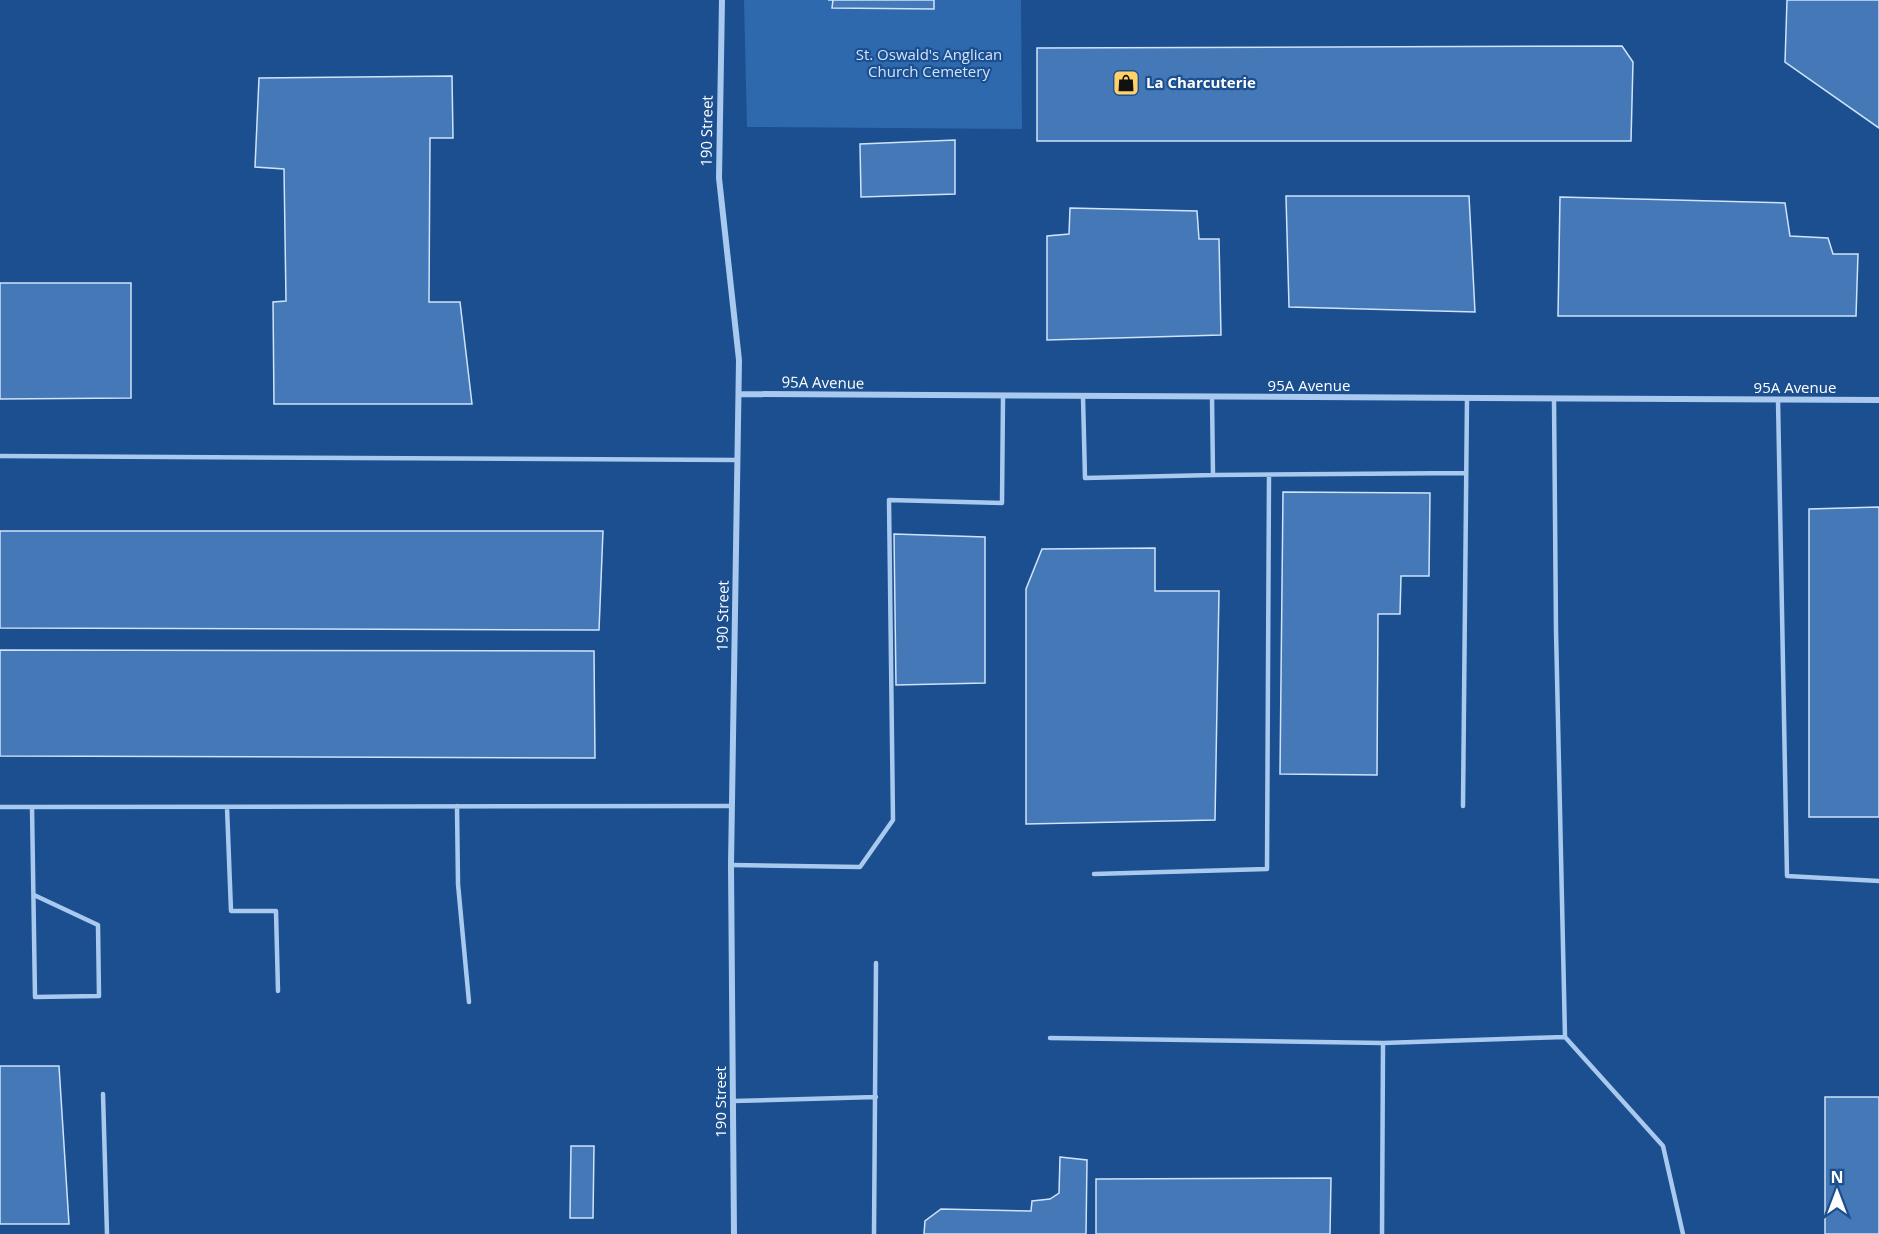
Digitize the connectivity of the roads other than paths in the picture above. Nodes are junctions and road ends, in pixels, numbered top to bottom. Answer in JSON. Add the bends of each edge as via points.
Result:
{"nodes":[{"id":1,"x":722,"y":0,"type":"edge"},
{"id":2,"x":739,"y":394,"type":"junction"},
{"id":3,"x":1003,"y":397,"type":"junction"},
{"id":4,"x":1083,"y":397,"type":"junction"},
{"id":5,"x":1212,"y":397,"type":"junction"},
{"id":6,"x":1467,"y":398,"type":"junction"},
{"id":7,"x":1554,"y":399,"type":"junction"},
{"id":8,"x":1779,"y":400,"type":"junction"},
{"id":9,"x":1879,"y":400,"type":"edge"},
{"id":10,"x":0,"y":456,"type":"edge"},
{"id":11,"x":737,"y":460,"type":"junction"},
{"id":12,"x":1466,"y":473,"type":"junction"},
{"id":13,"x":1213,"y":475,"type":"junction"},
{"id":14,"x":1269,"y":475,"type":"junction"},
{"id":15,"x":457,"y":806,"type":"junction"},
{"id":16,"x":732,"y":806,"type":"junction"},
{"id":17,"x":1463,"y":806,"type":"dead end"},
{"id":18,"x":0,"y":807,"type":"edge"},
{"id":19,"x":32,"y":807,"type":"junction"},
{"id":20,"x":227,"y":807,"type":"junction"},
{"id":21,"x":731,"y":865,"type":"junction"},
{"id":22,"x":1094,"y":874,"type":"dead end"},
{"id":23,"x":1879,"y":880,"type":"edge"},
{"id":24,"x":34,"y":895,"type":"junction"},
{"id":25,"x":876,"y":963,"type":"dead end"},
{"id":26,"x":278,"y":991,"type":"dead end"},
{"id":27,"x":470,"y":1002,"type":"dead end"},
{"id":28,"x":1565,"y":1036,"type":"junction"},
{"id":29,"x":1050,"y":1038,"type":"dead end"},
{"id":30,"x":1383,"y":1043,"type":"junction"},
{"id":31,"x":103,"y":1094,"type":"dead end"},
{"id":32,"x":876,"y":1097,"type":"junction"},
{"id":33,"x":733,"y":1101,"type":"junction"},
{"id":34,"x":107,"y":1234,"type":"edge"},
{"id":35,"x":734,"y":1234,"type":"edge"},
{"id":36,"x":874,"y":1234,"type":"edge"},
{"id":37,"x":1382,"y":1234,"type":"edge"},
{"id":38,"x":1683,"y":1234,"type":"edge"}],
"edges":[{"from":1,"to":2,"type":"street","name":"190 Street","via":[[719,178],[736,325]]},
{"from":2,"to":3,"type":"street","name":"95A Avenue"},
{"from":2,"to":11,"type":"street","name":"190 Street"},
{"from":3,"to":4,"type":"street","name":"95A Avenue"},
{"from":3,"to":21,"type":"lane","via":[[1002,503],[889,500],[893,820],[860,867]]},
{"from":4,"to":5,"type":"street","name":"95A Avenue"},
{"from":4,"to":13,"type":"lane","via":[[1085,478]]},
{"from":5,"to":6,"type":"street","name":"95A Avenue"},
{"from":5,"to":13,"type":"lane"},
{"from":6,"to":7,"type":"street","name":"95A Avenue"},
{"from":6,"to":12,"type":"lane"},
{"from":7,"to":8,"type":"street","name":"95A Avenue"},
{"from":7,"to":28,"type":"lane"},
{"from":8,"to":9,"type":"street","name":"95A Avenue"},
{"from":8,"to":23,"type":"lane","via":[[1787,876]]},
{"from":10,"to":11,"type":"lane"},
{"from":11,"to":16,"type":"street","name":"190 Street"},
{"from":12,"to":14,"type":"lane"},
{"from":12,"to":17,"type":"lane"},
{"from":13,"to":14,"type":"lane"},
{"from":14,"to":22,"type":"lane","via":[[1267,869]]},
{"from":15,"to":16,"type":"lane"},
{"from":15,"to":20,"type":"lane"},
{"from":15,"to":27,"type":"lane","via":[[458,884]]},
{"from":16,"to":21,"type":"street","name":"190 Street"},
{"from":18,"to":19,"type":"lane"},
{"from":19,"to":20,"type":"lane"},
{"from":19,"to":24,"type":"lane"},
{"from":20,"to":26,"type":"lane","via":[[231,911],[276,911]]},
{"from":21,"to":33,"type":"street","name":"190 Street"},
{"from":24,"to":24,"type":"lane","via":[[35,997],[99,996],[98,925]]},
{"from":25,"to":32,"type":"lane"},
{"from":28,"to":30,"type":"lane"},
{"from":28,"to":38,"type":"lane","via":[[1663,1146]]},
{"from":29,"to":30,"type":"lane"},
{"from":30,"to":37,"type":"lane"},
{"from":31,"to":34,"type":"lane"},
{"from":32,"to":33,"type":"lane"},
{"from":32,"to":36,"type":"lane"},
{"from":33,"to":35,"type":"street","name":"190 Street"}]}
